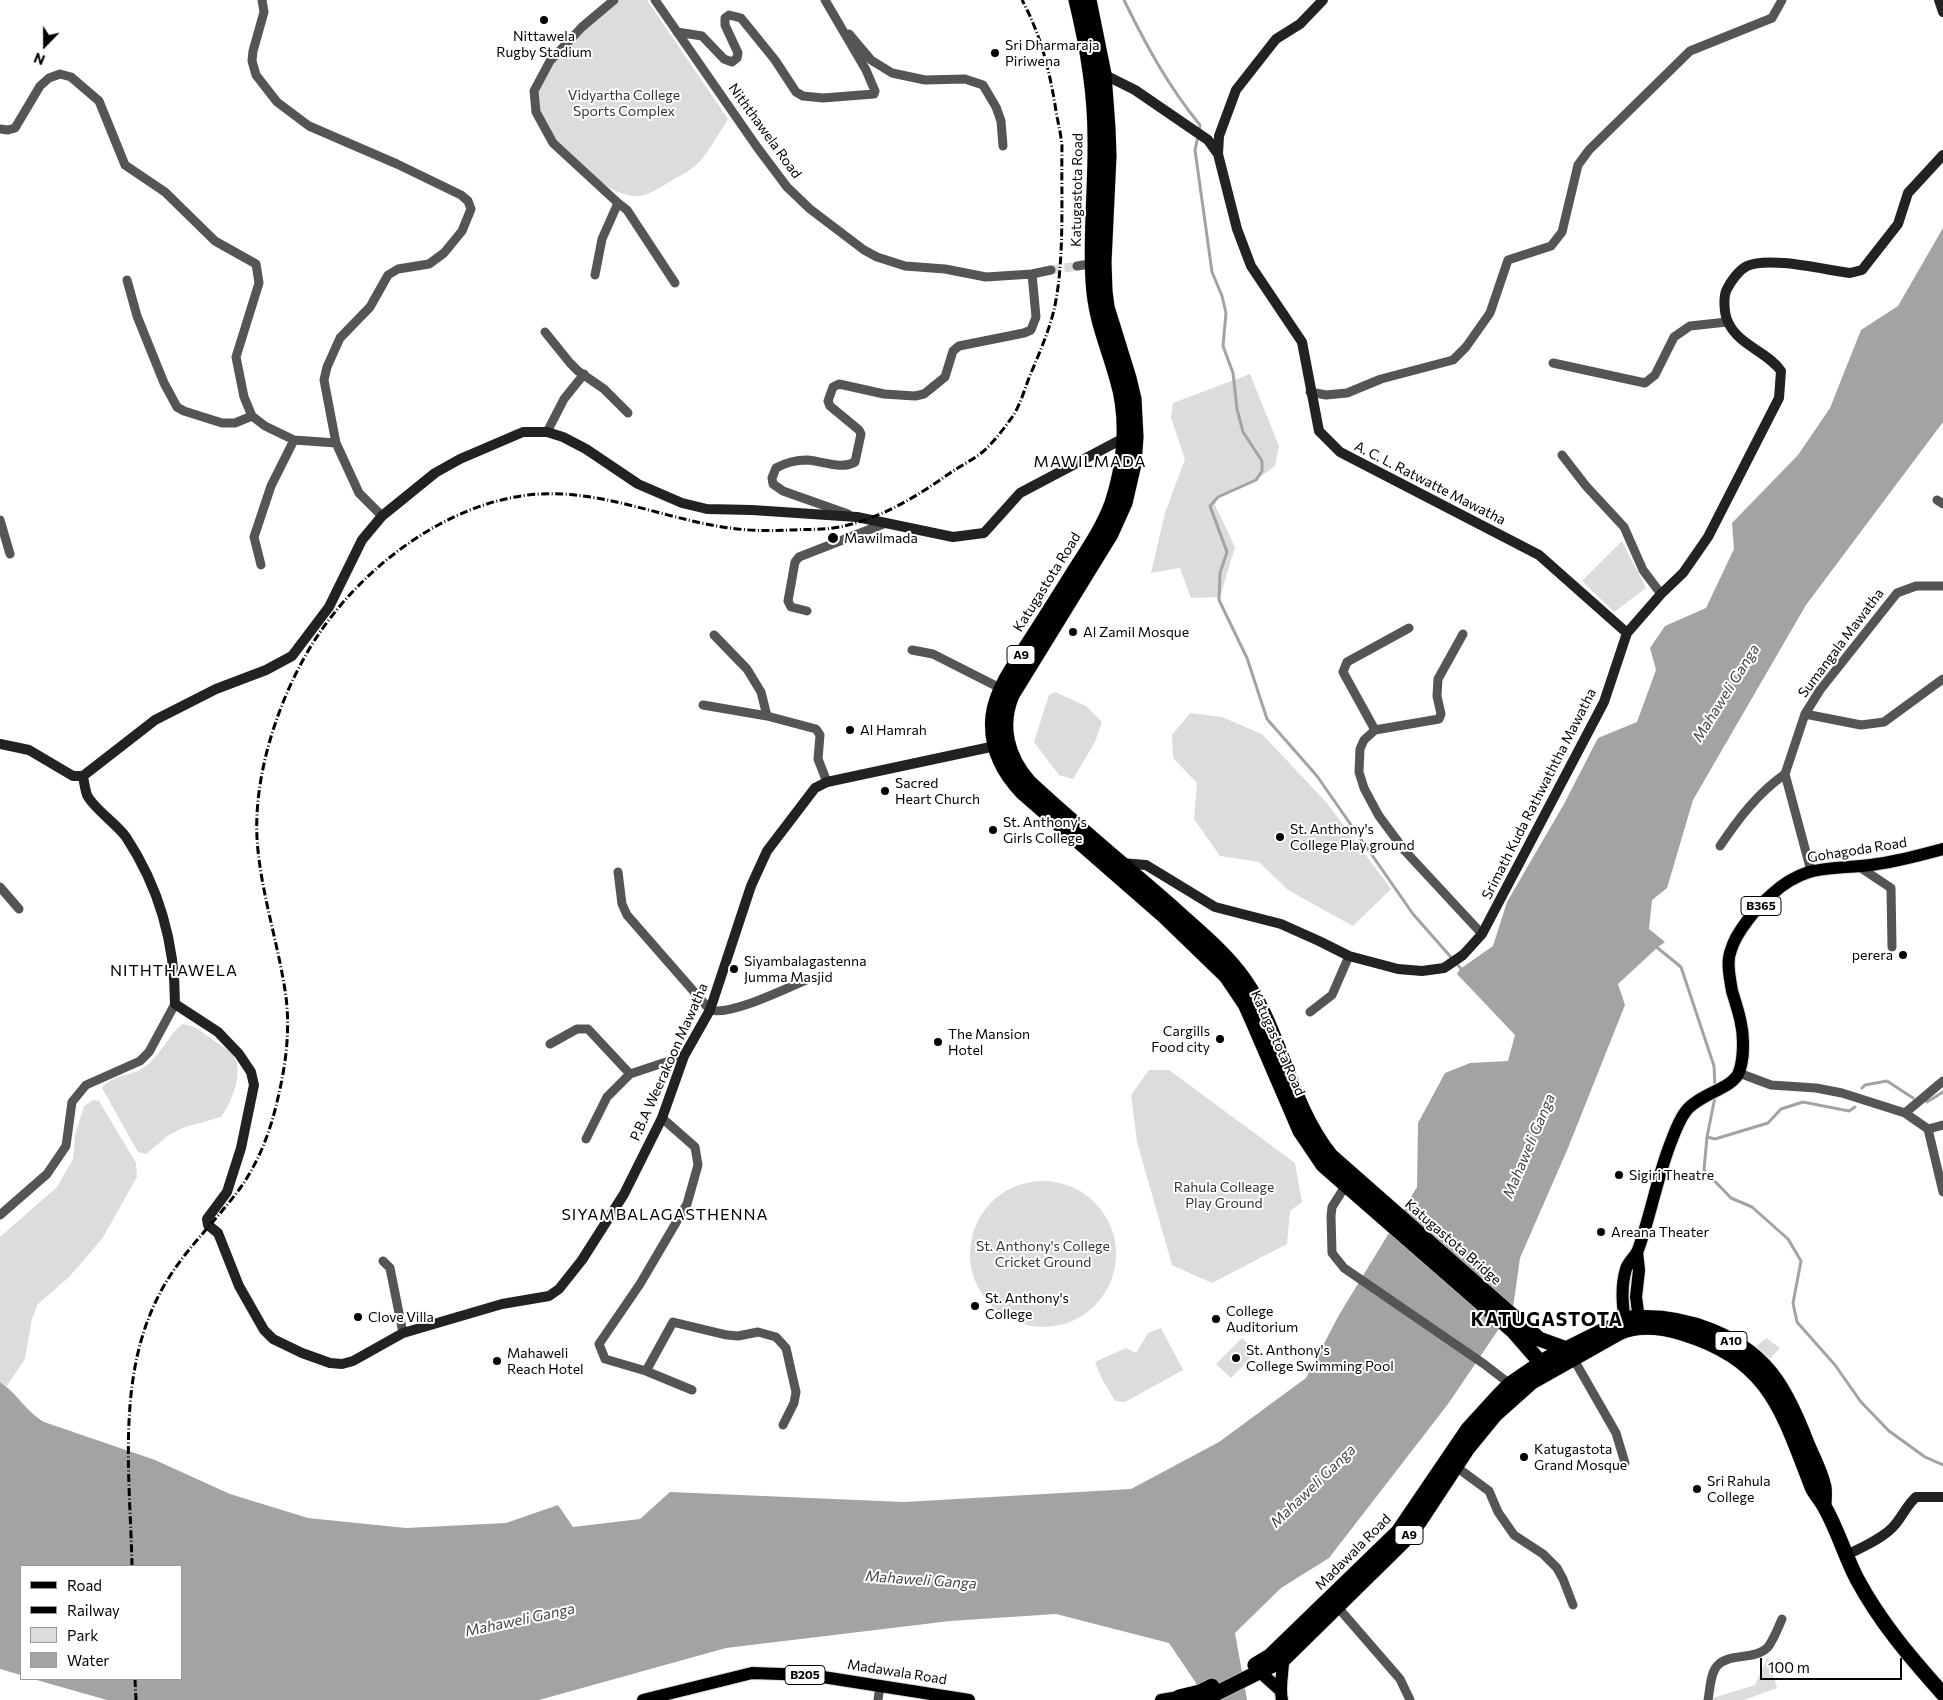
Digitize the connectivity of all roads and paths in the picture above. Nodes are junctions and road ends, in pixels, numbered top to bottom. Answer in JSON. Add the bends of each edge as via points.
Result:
{"nodes":[{"id":1,"x":262,"y":0,"type":"edge"},
{"id":2,"x":614,"y":0,"type":"edge"},
{"id":3,"x":655,"y":0,"type":"edge"},
{"id":4,"x":825,"y":0,"type":"edge"},
{"id":5,"x":1076,"y":0,"type":"edge"},
{"id":6,"x":1089,"y":0,"type":"edge"},
{"id":7,"x":1323,"y":0,"type":"edge"},
{"id":8,"x":1782,"y":0,"type":"edge"},
{"id":9,"x":1939,"y":0,"type":"edge"},
{"id":10,"x":1943,"y":12,"type":"edge"},
{"id":11,"x":837,"y":21,"type":"junction"},
{"id":12,"x":677,"y":32,"type":"junction"},
{"id":13,"x":1097,"y":72,"type":"junction"},
{"id":14,"x":0,"y":129,"type":"edge"},
{"id":15,"x":1003,"y":146,"type":"dead end"},
{"id":16,"x":1218,"y":154,"type":"junction"},
{"id":17,"x":1943,"y":155,"type":"edge"},
{"id":18,"x":618,"y":202,"type":"junction"},
{"id":19,"x":1098,"y":263,"type":"junction"},
{"id":20,"x":1076,"y":266,"type":"tunnel mouth"},
{"id":21,"x":1051,"y":270,"type":"tunnel mouth"},
{"id":22,"x":1032,"y":274,"type":"junction"},
{"id":23,"x":595,"y":275,"type":"dead end"},
{"id":24,"x":127,"y":280,"type":"dead end"},
{"id":25,"x":675,"y":282,"type":"dead end"},
{"id":26,"x":1727,"y":322,"type":"junction"},
{"id":27,"x":545,"y":332,"type":"dead end"},
{"id":28,"x":1553,"y":363,"type":"dead end"},
{"id":29,"x":584,"y":374,"type":"junction"},
{"id":30,"x":1310,"y":392,"type":"junction"},
{"id":31,"x":628,"y":412,"type":"dead end"},
{"id":32,"x":252,"y":416,"type":"junction"},
{"id":33,"x":547,"y":432,"type":"junction"},
{"id":34,"x":1130,"y":437,"type":"junction"},
{"id":35,"x":294,"y":440,"type":"junction"},
{"id":36,"x":336,"y":443,"type":"junction"},
{"id":37,"x":1562,"y":455,"type":"dead end"},
{"id":38,"x":382,"y":516,"type":"junction"},
{"id":39,"x":856,"y":517,"type":"junction"},
{"id":40,"x":0,"y":520,"type":"edge"},
{"id":41,"x":886,"y":523,"type":"junction"},
{"id":42,"x":10,"y":554,"type":"dead end"},
{"id":43,"x":261,"y":565,"type":"dead end"},
{"id":44,"x":1943,"y":586,"type":"edge"},
{"id":45,"x":1661,"y":594,"type":"junction"},
{"id":46,"x":807,"y":611,"type":"dead end"},
{"id":47,"x":1409,"y":628,"type":"dead end"},
{"id":48,"x":1627,"y":633,"type":"junction"},
{"id":49,"x":1463,"y":634,"type":"dead end"},
{"id":50,"x":714,"y":635,"type":"dead end"},
{"id":51,"x":912,"y":650,"type":"dead end"},
{"id":52,"x":1943,"y":679,"type":"edge"},
{"id":53,"x":1002,"y":690,"type":"junction"},
{"id":54,"x":703,"y":705,"type":"dead end"},
{"id":55,"x":1805,"y":714,"type":"junction"},
{"id":56,"x":767,"y":716,"type":"junction"},
{"id":57,"x":1375,"y":730,"type":"junction"},
{"id":58,"x":0,"y":744,"type":"edge"},
{"id":59,"x":1002,"y":745,"type":"junction"},
{"id":60,"x":1785,"y":774,"type":"junction"},
{"id":61,"x":83,"y":776,"type":"junction"},
{"id":62,"x":827,"y":782,"type":"junction"},
{"id":63,"x":1720,"y":846,"type":"dead end"},
{"id":64,"x":1943,"y":849,"type":"edge"},
{"id":65,"x":1115,"y":865,"type":"junction"},
{"id":66,"x":1858,"y":866,"type":"junction"},
{"id":67,"x":1811,"y":871,"type":"junction"},
{"id":68,"x":618,"y":872,"type":"dead end"},
{"id":69,"x":0,"y":887,"type":"edge"},
{"id":70,"x":19,"y":909,"type":"dead end"},
{"id":71,"x":1482,"y":934,"type":"junction"},
{"id":72,"x":1892,"y":947,"type":"dead end"},
{"id":73,"x":1349,"y":956,"type":"junction"},
{"id":74,"x":806,"y":980,"type":"dead end"},
{"id":75,"x":175,"y":1004,"type":"junction"},
{"id":76,"x":710,"y":1010,"type":"junction"},
{"id":77,"x":1310,"y":1012,"type":"dead end"},
{"id":78,"x":550,"y":1044,"type":"dead end"},
{"id":79,"x":684,"y":1056,"type":"junction"},
{"id":80,"x":630,"y":1074,"type":"junction"},
{"id":81,"x":1739,"y":1074,"type":"junction"},
{"id":82,"x":1943,"y":1081,"type":"edge"},
{"id":83,"x":1905,"y":1113,"type":"junction"},
{"id":84,"x":662,"y":1118,"type":"junction"},
{"id":85,"x":1943,"y":1125,"type":"edge"},
{"id":86,"x":1928,"y":1129,"type":"junction"},
{"id":87,"x":586,"y":1139,"type":"dead end"},
{"id":88,"x":1346,"y":1185,"type":"junction"},
{"id":89,"x":1361,"y":1191,"type":"junction"},
{"id":90,"x":1943,"y":1192,"type":"edge"},
{"id":91,"x":0,"y":1215,"type":"edge"},
{"id":92,"x":384,"y":1260,"type":"dead end"},
{"id":93,"x":1633,"y":1323,"type":"junction"},
{"id":94,"x":403,"y":1333,"type":"junction"},
{"id":95,"x":1533,"y":1343,"type":"junction"},
{"id":96,"x":1570,"y":1353,"type":"junction"},
{"id":97,"x":1548,"y":1365,"type":"junction"},
{"id":98,"x":646,"y":1371,"type":"junction"},
{"id":99,"x":1510,"y":1384,"type":"junction"},
{"id":100,"x":692,"y":1390,"type":"dead end"},
{"id":101,"x":784,"y":1425,"type":"dead end"},
{"id":102,"x":1625,"y":1463,"type":"dead end"},
{"id":103,"x":1455,"y":1466,"type":"junction"},
{"id":104,"x":1943,"y":1497,"type":"edge"},
{"id":105,"x":1845,"y":1556,"type":"junction"},
{"id":106,"x":1334,"y":1603,"type":"junction"},
{"id":107,"x":1573,"y":1605,"type":"dead end"},
{"id":108,"x":1782,"y":1619,"type":"dead end"},
{"id":109,"x":1277,"y":1658,"type":"junction"},
{"id":110,"x":1249,"y":1673,"type":"junction"},
{"id":111,"x":880,"y":1686,"type":"junction"},
{"id":112,"x":1943,"y":1694,"type":"edge"},
{"id":113,"x":1281,"y":1695,"type":"edge"},
{"id":114,"x":1170,"y":1699,"type":"edge"},
{"id":115,"x":643,"y":1700,"type":"edge"},
{"id":116,"x":878,"y":1700,"type":"edge"},
{"id":117,"x":969,"y":1700,"type":"edge"},
{"id":118,"x":1203,"y":1700,"type":"edge"},
{"id":119,"x":1410,"y":1700,"type":"edge"},
{"id":120,"x":1708,"y":1700,"type":"edge"}],
"edges":[{"from":1,"to":36,"type":"street","via":[[264,12],[252,61],[256,75],[276,102],[310,126],[460,195],[468,201],[471,209],[462,231],[444,253],[429,264],[398,269],[388,275],[370,307],[340,338],[324,380]]},
{"from":2,"to":18,"type":"street","via":[[582,27],[550,61],[534,91],[536,112],[553,143]]},
{"from":3,"to":12,"type":"street","name":"Niththawela Road"},
{"from":4,"to":11,"type":"street"},
{"from":5,"to":13,"type":"highway","name":"Katugastota Road","number":"A9"},
{"from":6,"to":13,"type":"highway","name":"Katugastota Road","number":"A9"},
{"from":7,"to":16,"type":"street","via":[[1300,24],[1276,39],[1236,90],[1219,136]]},
{"from":8,"to":30,"type":"street","via":[[1772,18],[1690,51],[1589,150],[1578,165],[1562,232],[1551,246],[1508,260],[1490,313],[1453,360],[1381,379],[1348,392],[1326,395]]},
{"from":9,"to":10,"type":"street"},
{"from":11,"to":12,"type":"street","via":[[866,70],[874,94],[822,98],[803,96],[796,92],[776,60],[741,18],[734,15],[729,14],[725,18],[738,53],[732,62],[724,59],[702,36]]},
{"from":11,"to":15,"type":"street","via":[[871,60],[892,73],[925,80],[965,79],[983,85],[1001,121]]},
{"from":12,"to":22,"type":"street","name":"Niththawela Road","via":[[756,147],[787,186],[810,209],[864,250],[905,266],[986,276]]},
{"from":13,"to":16,"type":"street","name":"A. C. L. Ratwatte Mawatha","via":[[1135,90],[1208,140]]},
{"from":13,"to":19,"type":"highway","name":"Katugastota Road","number":"A9","via":[[1109,156]]},
{"from":14,"to":32,"type":"street","via":[[15,128],[40,86],[50,78],[60,74],[71,77],[99,102],[125,165],[166,192],[215,241],[256,264],[259,283],[236,357],[244,397]]},
{"from":16,"to":30,"type":"street","name":"A. C. L. Ratwatte Mawatha","via":[[1237,229],[1251,266],[1302,342]]},
{"from":17,"to":26,"type":"street","via":[[1908,192],[1898,224],[1862,270],[1850,273],[1770,262],[1747,266],[1730,281],[1724,294]]},
{"from":18,"to":23,"type":"street","via":[[602,239]]},
{"from":18,"to":25,"type":"street","via":[[627,210]]},
{"from":19,"to":20,"type":"street"},
{"from":19,"to":34,"type":"highway","name":"Katugastota Road","number":"A9","via":[[1107,307],[1131,385],[1135,412]]},
{"from":21,"to":22,"type":"street","name":"Niththawela Road"},
{"from":22,"to":39,"type":"street","via":[[1036,317],[1031,330],[958,346],[953,351],[946,377],[924,394],[884,394],[839,384],[833,388],[828,401],[830,406],[861,434],[855,462],[848,466],[806,460],[783,464],[776,468],[773,484],[783,491]]},
{"from":24,"to":32,"type":"street","via":[[137,316],[177,407],[222,423],[235,423]]},
{"from":26,"to":28,"type":"street","via":[[1690,326],[1674,337],[1655,375],[1645,383]]},
{"from":26,"to":45,"type":"street","name":"Srimath Kuda Rathwaththa Mawatha","via":[[1743,342],[1774,361],[1781,371],[1779,398],[1708,537],[1683,573]]},
{"from":27,"to":29,"type":"street","via":[[570,363]]},
{"from":29,"to":31,"type":"street"},
{"from":29,"to":33,"type":"street","via":[[564,399]]},
{"from":30,"to":48,"type":"street","name":"A. C. L. Ratwatte Mawatha","via":[[1319,431],[1340,452],[1540,555]]},
{"from":32,"to":35,"type":"street"},
{"from":33,"to":38,"type":"street","via":[[524,432],[460,459],[435,473]]},
{"from":33,"to":39,"type":"street","via":[[586,449],[638,484],[682,503],[707,509]]},
{"from":34,"to":41,"type":"street","via":[[1020,493],[984,534],[953,537]]},
{"from":34,"to":53,"type":"highway","name":"Katugastota Road","number":"A9","via":[[1106,516]]},
{"from":34,"to":59,"type":"highway","name":"Katugastota Road","number":"A9","via":[[1132,476],[1125,503],[1101,552],[1014,690],[1007,707]]},
{"from":35,"to":36,"type":"street"},
{"from":35,"to":43,"type":"street","via":[[272,486],[254,536]]},
{"from":36,"to":38,"type":"street","via":[[358,493]]},
{"from":37,"to":45,"type":"street","via":[[1624,527],[1643,570]]},
{"from":38,"to":61,"type":"street","via":[[362,540],[329,607],[292,656],[155,720]]},
{"from":39,"to":41,"type":"street"},
{"from":40,"to":42,"type":"street"},
{"from":41,"to":46,"type":"street","via":[[799,557],[795,562],[788,602],[791,607]]},
{"from":44,"to":55,"type":"street","name":"Sumangala Mawatha","via":[[1916,586],[1896,593]]},
{"from":45,"to":48,"type":"street","name":"Srimath Kuda Rathwaththa Mawatha"},
{"from":47,"to":57,"type":"street","via":[[1347,662],[1342,672]]},
{"from":48,"to":71,"type":"street","name":"Srimath Kuda Rathwaththa Mawatha","via":[[1604,702]]},
{"from":49,"to":57,"type":"street","via":[[1438,679],[1439,718]]},
{"from":50,"to":56,"type":"street","via":[[747,669],[761,692]]},
{"from":51,"to":53,"type":"street","via":[[933,654]]},
{"from":52,"to":55,"type":"street","via":[[1884,722],[1861,725]]},
{"from":53,"to":59,"type":"highway","name":"Katugastota Road","number":"A9","via":[[993,716]]},
{"from":54,"to":56,"type":"street"},
{"from":55,"to":60,"type":"street","name":"Sumangala Mawatha"},
{"from":56,"to":62,"type":"street","via":[[816,729],[820,735],[818,759]]},
{"from":57,"to":71,"type":"street","via":[[1360,748],[1359,772],[1364,788],[1405,852]]},
{"from":58,"to":61,"type":"street","via":[[29,750],[73,776]]},
{"from":59,"to":62,"type":"street","name":"P.B.A Weerakoon Mawatha"},
{"from":59,"to":65,"type":"highway","name":"Katugastota Road","number":"A9","via":[[1029,782]]},
{"from":60,"to":63,"type":"street","via":[[1769,785],[1739,817]]},
{"from":60,"to":67,"type":"street"},
{"from":61,"to":75,"type":"street","via":[[88,796],[125,836],[153,886],[172,956]]},
{"from":62,"to":76,"type":"street","name":"P.B.A Weerakoon Mawatha","via":[[815,788],[767,851],[751,886]]},
{"from":64,"to":66,"type":"main road","name":"Gohagoda Road","number":"B365"},
{"from":65,"to":73,"type":"street","via":[[1146,864],[1215,907],[1281,924]]},
{"from":65,"to":88,"type":"highway","name":"Katugastota Road","number":"A9","via":[[1226,976],[1245,1004],[1300,1131],[1323,1165]]},
{"from":65,"to":89,"type":"highway","name":"Katugastota Road","number":"A9","via":[[1224,954],[1243,978],[1262,1012],[1314,1134]]},
{"from":66,"to":67,"type":"main road","name":"Gohagoda Road","number":"B365"},
{"from":66,"to":72,"type":"street","via":[[1891,888]]},
{"from":67,"to":81,"type":"main road","name":"Gohagoda Road","number":"B365","via":[[1771,895],[1739,934],[1731,950],[1729,970],[1743,1037]]},
{"from":68,"to":76,"type":"street","via":[[622,904],[627,915]]},
{"from":69,"to":70,"type":"street"},
{"from":71,"to":73,"type":"street","name":"Srimath Kuda Rathwaththa Mawatha","via":[[1463,956],[1444,968],[1422,971],[1398,969]]},
{"from":73,"to":77,"type":"street","via":[[1332,994]]},
{"from":74,"to":76,"type":"street","via":[[739,1007],[716,1012]]},
{"from":75,"to":91,"type":"street","via":[[150,1052],[140,1061],[86,1085],[72,1102],[66,1146],[47,1174]]},
{"from":75,"to":94,"type":"street","name":"P.B.A Weerakoon Mawatha","via":[[218,1032],[240,1054],[251,1072],[254,1085],[241,1148],[227,1192],[207,1219],[208,1225],[218,1232],[239,1286],[264,1330],[273,1339],[302,1353],[342,1364]]},
{"from":76,"to":79,"type":"street","name":"P.B.A Weerakoon Mawatha"},
{"from":78,"to":80,"type":"street","via":[[577,1029],[588,1029]]},
{"from":79,"to":80,"type":"street"},
{"from":79,"to":84,"type":"street","name":"P.B.A Weerakoon Mawatha"},
{"from":80,"to":87,"type":"street","via":[[607,1097]]},
{"from":81,"to":83,"type":"street","via":[[1772,1086],[1842,1093]]},
{"from":81,"to":93,"type":"main road","via":[[1687,1109],[1678,1124],[1637,1252],[1626,1267],[1622,1300]]},
{"from":82,"to":83,"type":"street"},
{"from":83,"to":86,"type":"street"},
{"from":84,"to":94,"type":"street","name":"P.B.A Weerakoon Mawatha","via":[[624,1194],[582,1260],[559,1289],[549,1296],[502,1304]]},
{"from":84,"to":98,"type":"street","via":[[694,1147],[698,1164],[694,1180],[687,1204],[600,1344],[605,1359]]},
{"from":85,"to":86,"type":"street"},
{"from":86,"to":90,"type":"street"},
{"from":88,"to":89,"type":"highway","name":"Katugastota Road","number":"A9"},
{"from":88,"to":99,"type":"street","via":[[1332,1207],[1331,1216],[1332,1253],[1344,1268]]},
{"from":89,"to":95,"type":"highway","name":"Katugastota Bridge","number":"A9"},
{"from":92,"to":94,"type":"street","via":[[390,1268]]},
{"from":93,"to":96,"type":"highway"},
{"from":93,"to":105,"type":"highway","number":"A10","via":[[1699,1339],[1733,1356],[1766,1386],[1792,1434],[1813,1490],[1824,1506]]},
{"from":95,"to":96,"type":"highway"},
{"from":95,"to":97,"type":"highway"},
{"from":95,"to":99,"type":"highway"},
{"from":96,"to":97,"type":"highway"},
{"from":96,"to":102,"type":"street","via":[[1616,1433]]},
{"from":97,"to":99,"type":"highway","name":"Madawala Road","number":"A9"},
{"from":97,"to":103,"type":"highway","name":"Madawala Road","number":"A9","via":[[1494,1415]]},
{"from":98,"to":100,"type":"street"},
{"from":98,"to":101,"type":"street","via":[[673,1322],[727,1335],[758,1332],[776,1337],[786,1348],[796,1392]]},
{"from":99,"to":106,"type":"highway","name":"Madawala Road","number":"A9","via":[[1468,1430],[1398,1532]]},
{"from":103,"to":106,"type":"highway","name":"Madawala Road","number":"A9","via":[[1403,1542]]},
{"from":103,"to":107,"type":"street","via":[[1489,1491],[1498,1512],[1514,1535],[1544,1554],[1557,1568]]},
{"from":104,"to":105,"type":"street","via":[[1916,1496],[1890,1530]]},
{"from":105,"to":112,"type":"highway","number":"A10","via":[[1867,1598],[1894,1638]]},
{"from":106,"to":109,"type":"highway","name":"Madawala Road","number":"A9"},
{"from":106,"to":119,"type":"street","via":[[1400,1679]]},
{"from":108,"to":120,"type":"street","via":[[1775,1636],[1761,1652],[1726,1660],[1717,1666]]},
{"from":109,"to":110,"type":"highway","name":"Madawala Road","number":"A9"},
{"from":109,"to":113,"type":"main road","via":[[1283,1678]]},
{"from":110,"to":113,"type":"main road"},
{"from":110,"to":114,"type":"highway","name":"Madawala Road","number":"A9","via":[[1200,1692]]},
{"from":110,"to":118,"type":"highway","name":"Madawala Road","number":"A9"},
{"from":111,"to":115,"type":"main road","name":"Madawala Road","number":"B205","via":[[810,1675],[752,1673]]},
{"from":111,"to":116,"type":"street"},
{"from":111,"to":117,"type":"main road","name":"Madawala Road","number":"B205"}]}
